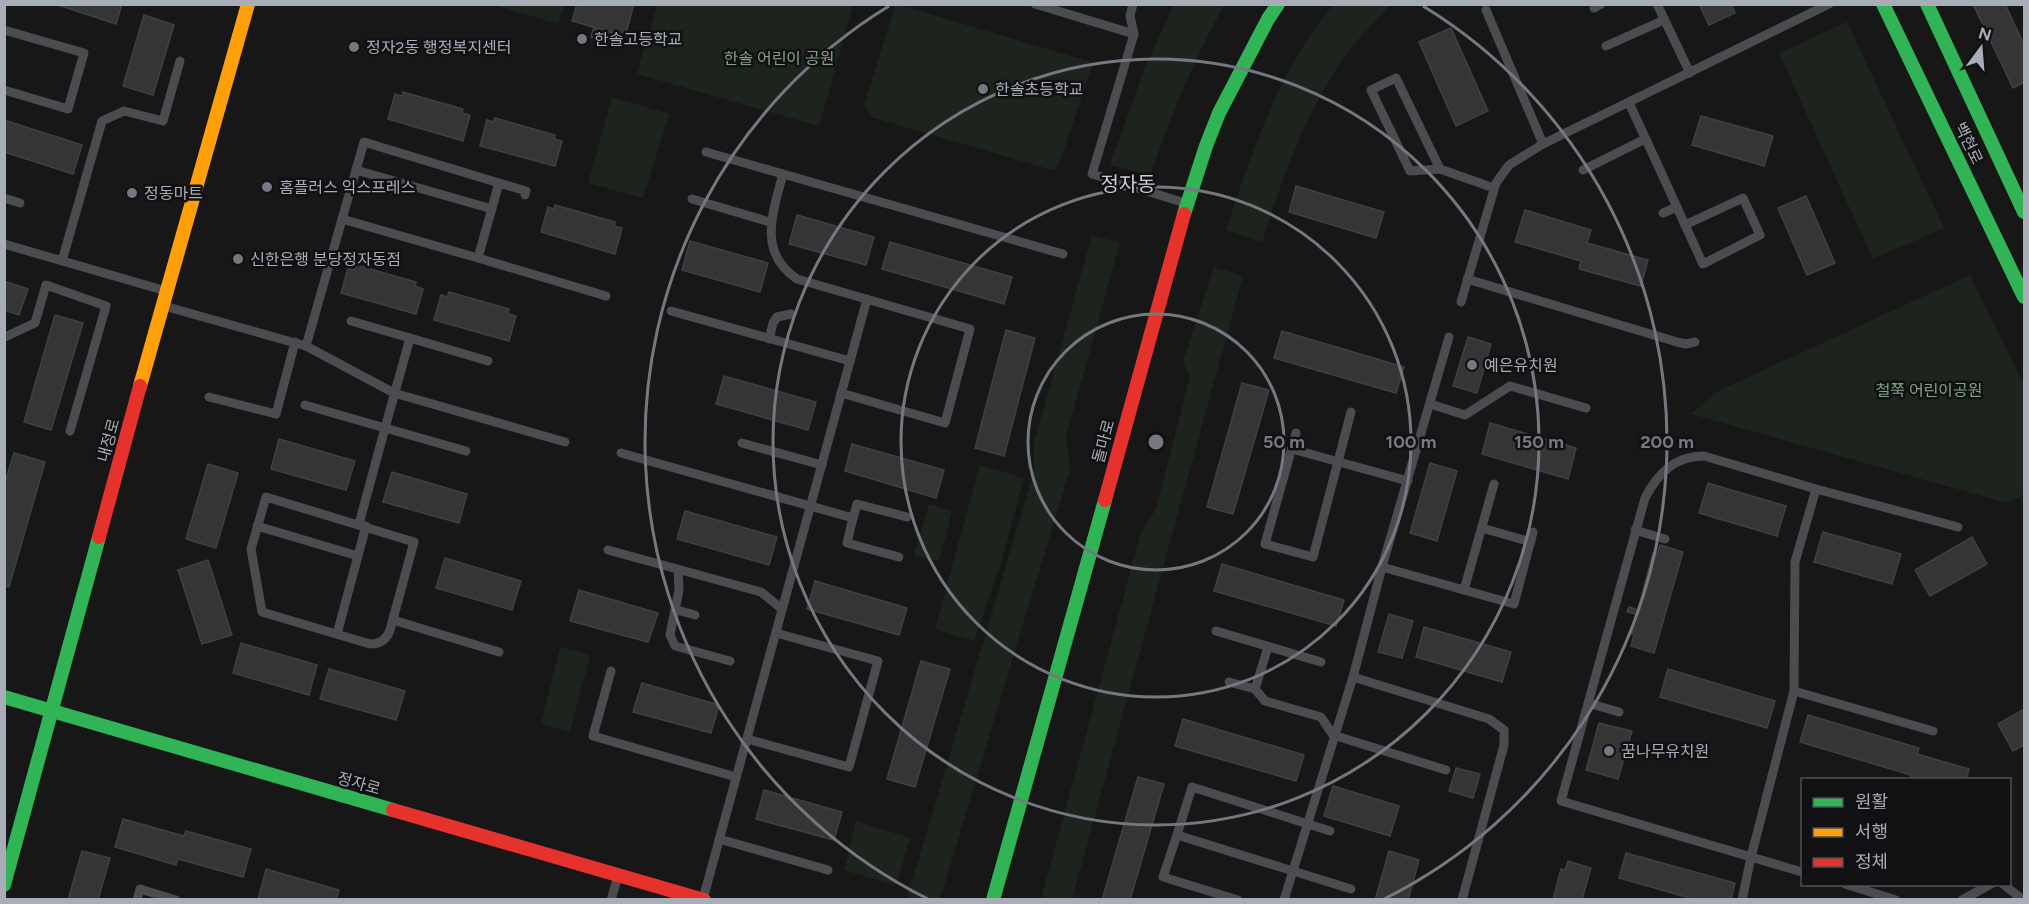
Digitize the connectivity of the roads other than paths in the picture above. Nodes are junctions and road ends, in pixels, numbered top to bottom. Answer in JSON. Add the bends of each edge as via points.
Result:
{"nodes":[{"id":1,"x":248,"y":4,"type":"edge"},
{"id":2,"x":1035,"y":4,"type":"edge"},
{"id":3,"x":1133,"y":4,"type":"edge"},
{"id":4,"x":1278,"y":4,"type":"edge"},
{"id":5,"x":1657,"y":4,"type":"edge"},
{"id":6,"x":1829,"y":4,"type":"edge"},
{"id":7,"x":1883,"y":4,"type":"edge"},
{"id":8,"x":1927,"y":4,"type":"edge"},
{"id":9,"x":1486,"y":10,"type":"dead end"},
{"id":10,"x":1664,"y":20,"type":"junction"},
{"id":11,"x":4,"y":30,"type":"edge"},
{"id":12,"x":1134,"y":34,"type":"junction"},
{"id":13,"x":1606,"y":46,"type":"dead end"},
{"id":14,"x":180,"y":61,"type":"dead end"},
{"id":15,"x":1690,"y":73,"type":"junction"},
{"id":16,"x":4,"y":90,"type":"edge"},
{"id":17,"x":1629,"y":103,"type":"junction"},
{"id":18,"x":1645,"y":139,"type":"junction"},
{"id":19,"x":1543,"y":144,"type":"junction"},
{"id":20,"x":706,"y":152,"type":"dead end"},
{"id":21,"x":1440,"y":169,"type":"junction"},
{"id":22,"x":356,"y":170,"type":"junction"},
{"id":23,"x":1583,"y":170,"type":"dead end"},
{"id":24,"x":783,"y":174,"type":"junction"},
{"id":25,"x":499,"y":183,"type":"junction"},
{"id":26,"x":1494,"y":188,"type":"junction"},
{"id":27,"x":525,"y":195,"type":"dead end"},
{"id":28,"x":4,"y":198,"type":"edge"},
{"id":29,"x":692,"y":199,"type":"dead end"},
{"id":30,"x":20,"y":203,"type":"dead end"},
{"id":31,"x":1187,"y":204,"type":"junction"},
{"id":32,"x":1677,"y":207,"type":"junction"},
{"id":33,"x":492,"y":209,"type":"junction"},
{"id":34,"x":2025,"y":212,"type":"edge"},
{"id":35,"x":1663,"y":213,"type":"dead end"},
{"id":36,"x":342,"y":219,"type":"junction"},
{"id":37,"x":770,"y":222,"type":"junction"},
{"id":38,"x":1685,"y":225,"type":"junction"},
{"id":39,"x":4,"y":244,"type":"edge"},
{"id":40,"x":1063,"y":254,"type":"dead end"},
{"id":41,"x":478,"y":258,"type":"junction"},
{"id":42,"x":62,"y":261,"type":"junction"},
{"id":43,"x":1467,"y":279,"type":"junction"},
{"id":44,"x":166,"y":291,"type":"junction"},
{"id":45,"x":606,"y":296,"type":"dead end"},
{"id":46,"x":2025,"y":297,"type":"edge"},
{"id":47,"x":867,"y":299,"type":"junction"},
{"id":48,"x":1461,"y":302,"type":"dead end"},
{"id":49,"x":162,"y":306,"type":"junction"},
{"id":50,"x":671,"y":311,"type":"dead end"},
{"id":51,"x":791,"y":314,"type":"dead end"},
{"id":52,"x":351,"y":321,"type":"dead end"},
{"id":53,"x":5,"y":337,"type":"edge"},
{"id":54,"x":1449,"y":337,"type":"dead end"},
{"id":55,"x":410,"y":338,"type":"junction"},
{"id":56,"x":769,"y":339,"type":"junction"},
{"id":57,"x":295,"y":342,"type":"junction"},
{"id":58,"x":1695,"y":342,"type":"dead end"},
{"id":59,"x":306,"y":346,"type":"junction"},
{"id":60,"x":488,"y":361,"type":"dead end"},
{"id":61,"x":850,"y":362,"type":"junction"},
{"id":62,"x":393,"y":393,"type":"junction"},
{"id":63,"x":841,"y":393,"type":"junction"},
{"id":64,"x":209,"y":397,"type":"dead end"},
{"id":65,"x":1430,"y":404,"type":"junction"},
{"id":66,"x":305,"y":405,"type":"dead end"},
{"id":67,"x":1586,"y":408,"type":"dead end"},
{"id":68,"x":1351,"y":412,"type":"dead end"},
{"id":69,"x":385,"y":428,"type":"junction"},
{"id":70,"x":70,"y":431,"type":"dead end"},
{"id":71,"x":1296,"y":433,"type":"dead end"},
{"id":72,"x":565,"y":442,"type":"dead end"},
{"id":73,"x":742,"y":443,"type":"dead end"},
{"id":74,"x":1292,"y":449,"type":"junction"},
{"id":75,"x":466,"y":452,"type":"dead end"},
{"id":76,"x":621,"y":453,"type":"dead end"},
{"id":77,"x":1339,"y":462,"type":"junction"},
{"id":78,"x":822,"y":465,"type":"junction"},
{"id":79,"x":1408,"y":481,"type":"junction"},
{"id":80,"x":1494,"y":484,"type":"dead end"},
{"id":81,"x":1816,"y":489,"type":"junction"},
{"id":82,"x":810,"y":506,"type":"junction"},
{"id":83,"x":907,"y":517,"type":"dead end"},
{"id":84,"x":853,"y":518,"type":"junction"},
{"id":85,"x":362,"y":525,"type":"junction"},
{"id":86,"x":257,"y":526,"type":"junction"},
{"id":87,"x":1958,"y":527,"type":"dead end"},
{"id":88,"x":1482,"y":528,"type":"junction"},
{"id":89,"x":1635,"y":530,"type":"junction"},
{"id":90,"x":1665,"y":539,"type":"dead end"},
{"id":91,"x":608,"y":550,"type":"dead end"},
{"id":92,"x":358,"y":556,"type":"junction"},
{"id":93,"x":898,"y":557,"type":"dead end"},
{"id":94,"x":1383,"y":567,"type":"junction"},
{"id":95,"x":678,"y":570,"type":"junction"},
{"id":96,"x":1464,"y":590,"type":"junction"},
{"id":97,"x":782,"y":609,"type":"junction"},
{"id":98,"x":677,"y":610,"type":"junction"},
{"id":99,"x":694,"y":615,"type":"dead end"},
{"id":100,"x":393,"y":620,"type":"junction"},
{"id":101,"x":1216,"y":631,"type":"dead end"},
{"id":102,"x":776,"y":633,"type":"junction"},
{"id":103,"x":337,"y":634,"type":"junction"},
{"id":104,"x":1268,"y":647,"type":"junction"},
{"id":105,"x":499,"y":652,"type":"dead end"},
{"id":106,"x":730,"y":661,"type":"dead end"},
{"id":107,"x":1321,"y":663,"type":"dead end"},
{"id":108,"x":611,"y":671,"type":"dead end"},
{"id":109,"x":1353,"y":677,"type":"junction"},
{"id":110,"x":1229,"y":682,"type":"dead end"},
{"id":111,"x":1256,"y":689,"type":"junction"},
{"id":112,"x":1794,"y":691,"type":"junction"},
{"id":113,"x":4,"y":697,"type":"edge"},
{"id":114,"x":1588,"y":703,"type":"junction"},
{"id":115,"x":52,"y":711,"type":"junction"},
{"id":116,"x":1619,"y":712,"type":"dead end"},
{"id":117,"x":1933,"y":731,"type":"dead end"},
{"id":118,"x":1333,"y":735,"type":"junction"},
{"id":119,"x":747,"y":739,"type":"junction"},
{"id":120,"x":1446,"y":770,"type":"dead end"},
{"id":121,"x":736,"y":777,"type":"junction"},
{"id":122,"x":1307,"y":824,"type":"junction"},
{"id":123,"x":1330,"y":831,"type":"dead end"},
{"id":124,"x":1177,"y":835,"type":"junction"},
{"id":125,"x":719,"y":839,"type":"junction"},
{"id":126,"x":1751,"y":857,"type":"junction"},
{"id":127,"x":828,"y":870,"type":"dead end"},
{"id":128,"x":1294,"y":871,"type":"junction"},
{"id":129,"x":1801,"y":871,"type":"edge"},
{"id":130,"x":618,"y":875,"type":"junction"},
{"id":131,"x":4,"y":885,"type":"edge"},
{"id":132,"x":1848,"y":886,"type":"edge"},
{"id":133,"x":1990,"y":886,"type":"edge"},
{"id":134,"x":2004,"y":886,"type":"edge"},
{"id":135,"x":1351,"y":889,"type":"dead end"},
{"id":136,"x":704,"y":899,"type":"edge"},
{"id":137,"x":137,"y":900,"type":"edge"},
{"id":138,"x":176,"y":900,"type":"edge"},
{"id":139,"x":611,"y":900,"type":"edge"},
{"id":140,"x":993,"y":900,"type":"edge"},
{"id":141,"x":1238,"y":900,"type":"edge"},
{"id":142,"x":1284,"y":900,"type":"edge"},
{"id":143,"x":1462,"y":900,"type":"edge"},
{"id":144,"x":1742,"y":900,"type":"edge"},
{"id":145,"x":1896,"y":900,"type":"edge"},
{"id":146,"x":1962,"y":900,"type":"edge"},
{"id":147,"x":2023,"y":900,"type":"edge"}],
"edges":[{"from":1,"to":44,"type":"street","name":"내정로"},
{"from":2,"to":12,"type":"lane"},
{"from":3,"to":12,"type":"lane","via":[[1130,16]]},
{"from":4,"to":31,"type":"street","name":"돌마로","via":[[1219,113]]},
{"from":5,"to":10,"type":"lane"},
{"from":6,"to":15,"type":"lane"},
{"from":7,"to":46,"type":"street","name":"백현로"},
{"from":8,"to":34,"type":"street","name":"백현로"},
{"from":9,"to":19,"type":"lane"},
{"from":10,"to":13,"type":"lane"},
{"from":10,"to":15,"type":"lane"},
{"from":11,"to":16,"type":"lane","via":[[84,53],[68,109]]},
{"from":12,"to":31,"type":"lane","via":[[1092,174]]},
{"from":14,"to":42,"type":"lane","via":[[163,121],[124,111],[102,121]]},
{"from":15,"to":17,"type":"lane"},
{"from":17,"to":18,"type":"lane"},
{"from":17,"to":19,"type":"lane"},
{"from":18,"to":23,"type":"lane"},
{"from":18,"to":32,"type":"lane"},
{"from":19,"to":26,"type":"lane","via":[[1509,165]]},
{"from":20,"to":24,"type":"lane"},
{"from":21,"to":21,"type":"lane","via":[[1395,74],[1371,90],[1410,171]]},
{"from":21,"to":26,"type":"lane"},
{"from":22,"to":25,"type":"lane","via":[[364,142]]},
{"from":22,"to":33,"type":"lane"},
{"from":22,"to":36,"type":"lane"},
{"from":24,"to":37,"type":"lane"},
{"from":24,"to":40,"type":"lane"},
{"from":25,"to":27,"type":"lane","via":[[526,190]]},
{"from":25,"to":33,"type":"lane"},
{"from":26,"to":43,"type":"lane"},
{"from":28,"to":30,"type":"lane"},
{"from":29,"to":37,"type":"lane"},
{"from":31,"to":140,"type":"street","name":"돌마로"},
{"from":32,"to":35,"type":"lane"},
{"from":32,"to":38,"type":"lane"},
{"from":33,"to":41,"type":"lane"},
{"from":36,"to":41,"type":"lane"},
{"from":36,"to":59,"type":"lane"},
{"from":37,"to":47,"type":"lane","via":[[774,250],[787,272],[797,279]]},
{"from":38,"to":38,"type":"lane","via":[[1703,264],[1760,235],[1743,198]]},
{"from":39,"to":42,"type":"lane"},
{"from":41,"to":45,"type":"lane"},
{"from":42,"to":44,"type":"lane"},
{"from":43,"to":48,"type":"lane"},
{"from":43,"to":58,"type":"lane","via":[[1677,342]]},
{"from":44,"to":49,"type":"street","name":"내정로"},
{"from":47,"to":61,"type":"lane"},
{"from":47,"to":63,"type":"lane","via":[[970,330],[945,423]]},
{"from":49,"to":57,"type":"lane"},
{"from":49,"to":115,"type":"street","name":"내정로"},
{"from":50,"to":56,"type":"lane"},
{"from":51,"to":56,"type":"lane","via":[[777,317]]},
{"from":52,"to":55,"type":"lane"},
{"from":53,"to":70,"type":"lane","via":[[35,323],[46,285],[106,306]]},
{"from":54,"to":65,"type":"lane"},
{"from":55,"to":60,"type":"lane"},
{"from":55,"to":62,"type":"lane"},
{"from":56,"to":61,"type":"lane"},
{"from":57,"to":59,"type":"lane"},
{"from":57,"to":64,"type":"lane","via":[[276,414]]},
{"from":59,"to":62,"type":"lane"},
{"from":61,"to":63,"type":"lane"},
{"from":62,"to":69,"type":"lane"},
{"from":62,"to":72,"type":"lane"},
{"from":63,"to":78,"type":"lane"},
{"from":65,"to":67,"type":"lane","via":[[1465,415],[1510,386]]},
{"from":65,"to":79,"type":"lane"},
{"from":66,"to":69,"type":"lane"},
{"from":68,"to":77,"type":"lane"},
{"from":69,"to":75,"type":"lane"},
{"from":69,"to":85,"type":"lane"},
{"from":71,"to":74,"type":"lane"},
{"from":73,"to":78,"type":"lane"},
{"from":74,"to":77,"type":"lane"},
{"from":74,"to":77,"type":"lane","via":[[1265,544],[1312,557]]},
{"from":76,"to":82,"type":"lane"},
{"from":77,"to":79,"type":"lane"},
{"from":78,"to":82,"type":"lane"},
{"from":79,"to":94,"type":"lane"},
{"from":80,"to":88,"type":"lane"},
{"from":81,"to":87,"type":"lane"},
{"from":81,"to":89,"type":"lane","via":[[1704,456],[1690,456],[1664,471],[1652,484]]},
{"from":81,"to":112,"type":"lane","via":[[1796,562]]},
{"from":82,"to":84,"type":"lane"},
{"from":82,"to":97,"type":"lane"},
{"from":83,"to":84,"type":"lane","via":[[857,504]]},
{"from":84,"to":93,"type":"lane","via":[[847,543]]},
{"from":85,"to":86,"type":"lane","via":[[266,497]]},
{"from":85,"to":92,"type":"lane"},
{"from":85,"to":100,"type":"lane","via":[[414,542]]},
{"from":86,"to":92,"type":"lane"},
{"from":86,"to":103,"type":"lane","via":[[251,549],[261,612]]},
{"from":88,"to":96,"type":"lane"},
{"from":88,"to":96,"type":"lane","via":[[1532,537],[1514,604]]},
{"from":89,"to":90,"type":"lane"},
{"from":89,"to":114,"type":"lane"},
{"from":91,"to":95,"type":"lane"},
{"from":92,"to":103,"type":"lane"},
{"from":94,"to":96,"type":"lane"},
{"from":94,"to":109,"type":"lane"},
{"from":95,"to":97,"type":"lane","via":[[761,592]]},
{"from":95,"to":98,"type":"lane"},
{"from":97,"to":102,"type":"lane"},
{"from":98,"to":99,"type":"lane"},
{"from":98,"to":106,"type":"lane","via":[[670,636],[675,646]]},
{"from":100,"to":103,"type":"lane","via":[[388,637],[376,644]]},
{"from":100,"to":105,"type":"lane"},
{"from":101,"to":104,"type":"lane"},
{"from":102,"to":119,"type":"lane"},
{"from":102,"to":119,"type":"lane","via":[[878,661],[849,767]]},
{"from":104,"to":107,"type":"lane"},
{"from":104,"to":111,"type":"lane"},
{"from":108,"to":121,"type":"lane","via":[[593,736]]},
{"from":109,"to":118,"type":"lane"},
{"from":109,"to":143,"type":"lane","via":[[1489,719],[1504,730],[1504,745]]},
{"from":110,"to":111,"type":"lane"},
{"from":111,"to":118,"type":"lane","via":[[1265,701],[1321,717]]},
{"from":112,"to":117,"type":"lane"},
{"from":112,"to":126,"type":"lane"},
{"from":113,"to":115,"type":"street","name":"정자로"},
{"from":114,"to":116,"type":"lane"},
{"from":114,"to":126,"type":"lane","via":[[1560,801]]},
{"from":115,"to":130,"type":"street","name":"정자로"},
{"from":115,"to":131,"type":"street","name":"내정로"},
{"from":118,"to":120,"type":"lane"},
{"from":118,"to":122,"type":"lane"},
{"from":119,"to":121,"type":"lane"},
{"from":121,"to":125,"type":"lane"},
{"from":122,"to":123,"type":"lane"},
{"from":122,"to":124,"type":"lane","via":[[1191,787]]},
{"from":122,"to":128,"type":"lane"},
{"from":124,"to":128,"type":"lane"},
{"from":124,"to":141,"type":"lane","via":[[1163,877]]},
{"from":125,"to":127,"type":"lane"},
{"from":125,"to":136,"type":"lane"},
{"from":126,"to":129,"type":"lane"},
{"from":126,"to":144,"type":"lane"},
{"from":128,"to":135,"type":"lane"},
{"from":128,"to":142,"type":"lane"},
{"from":130,"to":136,"type":"street","name":"정자로"},
{"from":130,"to":139,"type":"lane"},
{"from":132,"to":145,"type":"lane"},
{"from":133,"to":146,"type":"lane"},
{"from":134,"to":147,"type":"lane"},
{"from":137,"to":138,"type":"lane","via":[[140,889]]}]}
